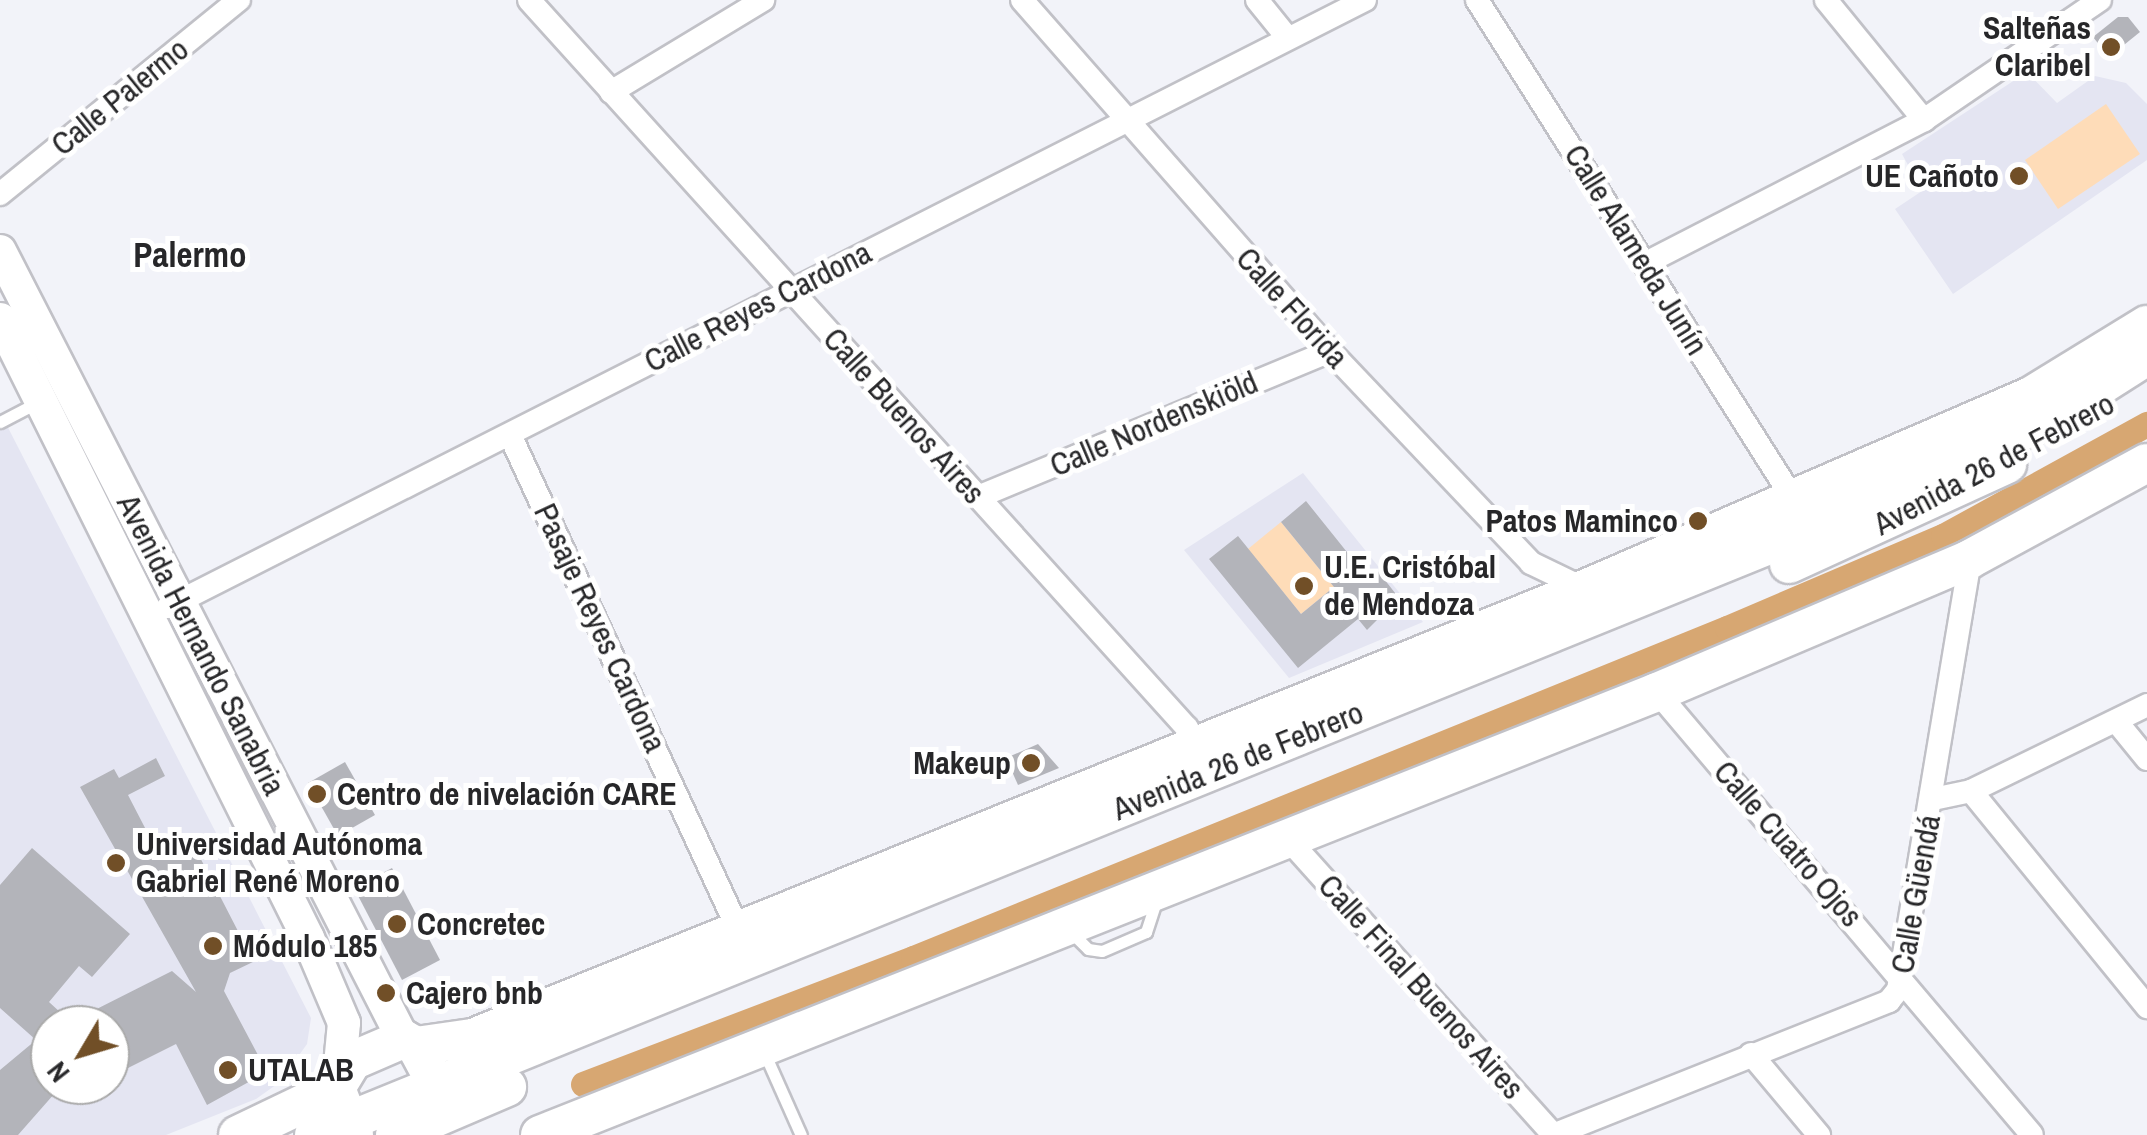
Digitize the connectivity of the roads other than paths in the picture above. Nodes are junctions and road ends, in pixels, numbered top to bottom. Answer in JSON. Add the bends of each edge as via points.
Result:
{"nodes":[{"id":1,"x":240,"y":0,"type":"edge"},
{"id":2,"x":530,"y":0,"type":"edge"},
{"id":3,"x":763,"y":0,"type":"edge"},
{"id":4,"x":1022,"y":0,"type":"edge"},
{"id":5,"x":1257,"y":0,"type":"edge"},
{"id":6,"x":1365,"y":0,"type":"edge"},
{"id":7,"x":1477,"y":0,"type":"edge"},
{"id":8,"x":1826,"y":0,"type":"edge"},
{"id":9,"x":2100,"y":0,"type":"edge"},
{"id":10,"x":1287,"y":36,"type":"junction"},
{"id":11,"x":611,"y":92,"type":"junction"},
{"id":12,"x":1124,"y":120,"type":"junction"},
{"id":13,"x":1924,"y":120,"type":"junction"},
{"id":14,"x":0,"y":194,"type":"edge"},
{"id":15,"x":0,"y":252,"type":"edge"},
{"id":16,"x":1646,"y":263,"type":"junction"},
{"id":17,"x":791,"y":290,"type":"junction"},
{"id":18,"x":0,"y":318,"type":"edge"},
{"id":19,"x":2147,"y":326,"type":"edge"},
{"id":20,"x":1330,"y":350,"type":"junction"},
{"id":21,"x":2147,"y":356,"type":"edge"},
{"id":22,"x":2147,"y":382,"type":"edge"},
{"id":23,"x":56,"y":395,"type":"junction"},
{"id":24,"x":0,"y":422,"type":"edge"},
{"id":25,"x":510,"y":435,"type":"junction"},
{"id":26,"x":2147,"y":462,"type":"edge"},
{"id":27,"x":978,"y":498,"type":"junction"},
{"id":28,"x":1794,"y":500,"type":"junction"},
{"id":29,"x":1954,"y":566,"type":"junction"},
{"id":30,"x":1585,"y":589,"type":"junction"},
{"id":31,"x":166,"y":608,"type":"junction"},
{"id":32,"x":1657,"y":692,"type":"junction"},
{"id":33,"x":2147,"y":706,"type":"edge"},
{"id":34,"x":2116,"y":721,"type":"junction"},
{"id":35,"x":1196,"y":745,"type":"junction"},
{"id":36,"x":2147,"y":759,"type":"edge"},
{"id":37,"x":1971,"y":790,"type":"junction"},
{"id":38,"x":1933,"y":799,"type":"junction"},
{"id":39,"x":1288,"y":839,"type":"junction"},
{"id":40,"x":342,"y":923,"type":"junction"},
{"id":41,"x":739,"y":931,"type":"junction"},
{"id":42,"x":308,"y":938,"type":"junction"},
{"id":43,"x":1903,"y":977,"type":"junction"},
{"id":44,"x":2147,"y":1007,"type":"edge"},
{"id":45,"x":409,"y":1043,"type":"junction"},
{"id":46,"x":762,"y":1046,"type":"junction"},
{"id":47,"x":1751,"y":1054,"type":"junction"},
{"id":48,"x":338,"y":1111,"type":"edge"},
{"id":49,"x":448,"y":1112,"type":"edge"},
{"id":50,"x":238,"y":1135,"type":"edge"},
{"id":51,"x":395,"y":1135,"type":"edge"},
{"id":52,"x":540,"y":1135,"type":"edge"},
{"id":53,"x":801,"y":1135,"type":"edge"},
{"id":54,"x":1554,"y":1135,"type":"edge"},
{"id":55,"x":1819,"y":1135,"type":"edge"},
{"id":56,"x":2032,"y":1135,"type":"edge"}],
"edges":[{"from":1,"to":14,"type":"street","name":"Calle Palermo"},
{"from":2,"to":11,"type":"street","name":"Calle Buenos Aires"},
{"from":3,"to":11,"type":"street"},
{"from":4,"to":12,"type":"street","name":"Calle Florida"},
{"from":5,"to":10,"type":"street"},
{"from":6,"to":10,"type":"street","name":"Calle Reyes Cardona"},
{"from":7,"to":16,"type":"street","name":"Calle Alameda Junín"},
{"from":8,"to":13,"type":"street"},
{"from":9,"to":13,"type":"street"},
{"from":10,"to":12,"type":"street","name":"Calle Reyes Cardona"},
{"from":11,"to":17,"type":"street","name":"Calle Buenos Aires"},
{"from":12,"to":17,"type":"street","name":"Calle Reyes Cardona"},
{"from":12,"to":20,"type":"street","name":"Calle Florida"},
{"from":13,"to":16,"type":"street"},
{"from":15,"to":23,"type":"street","name":"Avenida Hernando Sanabria"},
{"from":16,"to":28,"type":"street","name":"Calle Alameda Junín"},
{"from":17,"to":25,"type":"street","name":"Calle Reyes Cardona"},
{"from":17,"to":27,"type":"street","name":"Calle Buenos Aires"},
{"from":18,"to":23,"type":"street","name":"Avenida Hernando Sanabria"},
{"from":19,"to":28,"type":"main road","name":"Avenida 26 de Febrero","via":[[2032,396]]},
{"from":20,"to":27,"type":"street","name":"Calle Nordenskiöld"},
{"from":20,"to":30,"type":"street","name":"Calle Florida","via":[[1532,564]]},
{"from":21,"to":49,"type":"main road","name":"Avenida 26 de Febrero","via":[[2048,419],[1793,535]]},
{"from":22,"to":49,"type":"main road","name":"Avenida 26 de Febrero","via":[[2033,451],[1854,537]]},
{"from":23,"to":24,"type":"lane"},
{"from":23,"to":31,"type":"street","name":"Avenida Hernando Sanabria"},
{"from":25,"to":31,"type":"street","name":"Calle Reyes Cardona"},
{"from":25,"to":41,"type":"street","name":"Pasaje Reyes Cardona"},
{"from":26,"to":29,"type":"main road","name":"Avenida 26 de Febrero"},
{"from":27,"to":35,"type":"street","name":"Calle Buenos Aires"},
{"from":28,"to":30,"type":"main road","name":"Avenida 26 de Febrero"},
{"from":29,"to":32,"type":"main road","name":"Avenida 26 de Febrero"},
{"from":29,"to":38,"type":"street","name":"Calle Güendá","via":[[1952,582],[1962,604]]},
{"from":30,"to":35,"type":"main road","name":"Avenida 26 de Febrero"},
{"from":31,"to":40,"type":"street","name":"Avenida Hernando Sanabria"},
{"from":31,"to":42,"type":"street","name":"Avenida Hernando Sanabria"},
{"from":32,"to":39,"type":"main road","name":"Avenida 26 de Febrero"},
{"from":32,"to":43,"type":"street","name":"Calle Cuatro Ojos"},
{"from":33,"to":34,"type":"street"},
{"from":34,"to":36,"type":"street"},
{"from":34,"to":37,"type":"street"},
{"from":35,"to":41,"type":"main road","name":"Avenida 26 de Febrero"},
{"from":37,"to":38,"type":"street"},
{"from":37,"to":44,"type":"street"},
{"from":38,"to":43,"type":"street","name":"Calle Güendá"},
{"from":39,"to":46,"type":"main road","name":"Avenida 26 de Febrero"},
{"from":39,"to":54,"type":"street","name":"Calle Final Buenos Aires"},
{"from":40,"to":42,"type":"street"},
{"from":40,"to":45,"type":"street","name":"Avenida Hernando Sanabria"},
{"from":41,"to":45,"type":"main road","name":"Avenida 26 de Febrero","via":[[473,1038]]},
{"from":42,"to":48,"type":"street","name":"Avenida Hernando Sanabria","via":[[344,1023]]},
{"from":43,"to":47,"type":"street","name":"Calle Güendá","via":[[1888,1001]]},
{"from":43,"to":56,"type":"street","name":"Calle Cuatro Ojos"},
{"from":45,"to":48,"type":"main road","name":"Avenida 26 de Febrero","via":[[366,1050]]},
{"from":45,"to":49,"type":"main road"},
{"from":46,"to":52,"type":"main road","name":"Avenida 26 de Febrero"},
{"from":46,"to":53,"type":"lane"},
{"from":47,"to":54,"type":"street","name":"Calle Güendá"},
{"from":47,"to":55,"type":"street"},
{"from":48,"to":49,"type":"main road","name":"Avenida 26 de Febrero"},
{"from":48,"to":50,"type":"main road","name":"Avenida 26 de Febrero"},
{"from":49,"to":51,"type":"main road","name":"Avenida 26 de Febrero"}]}
